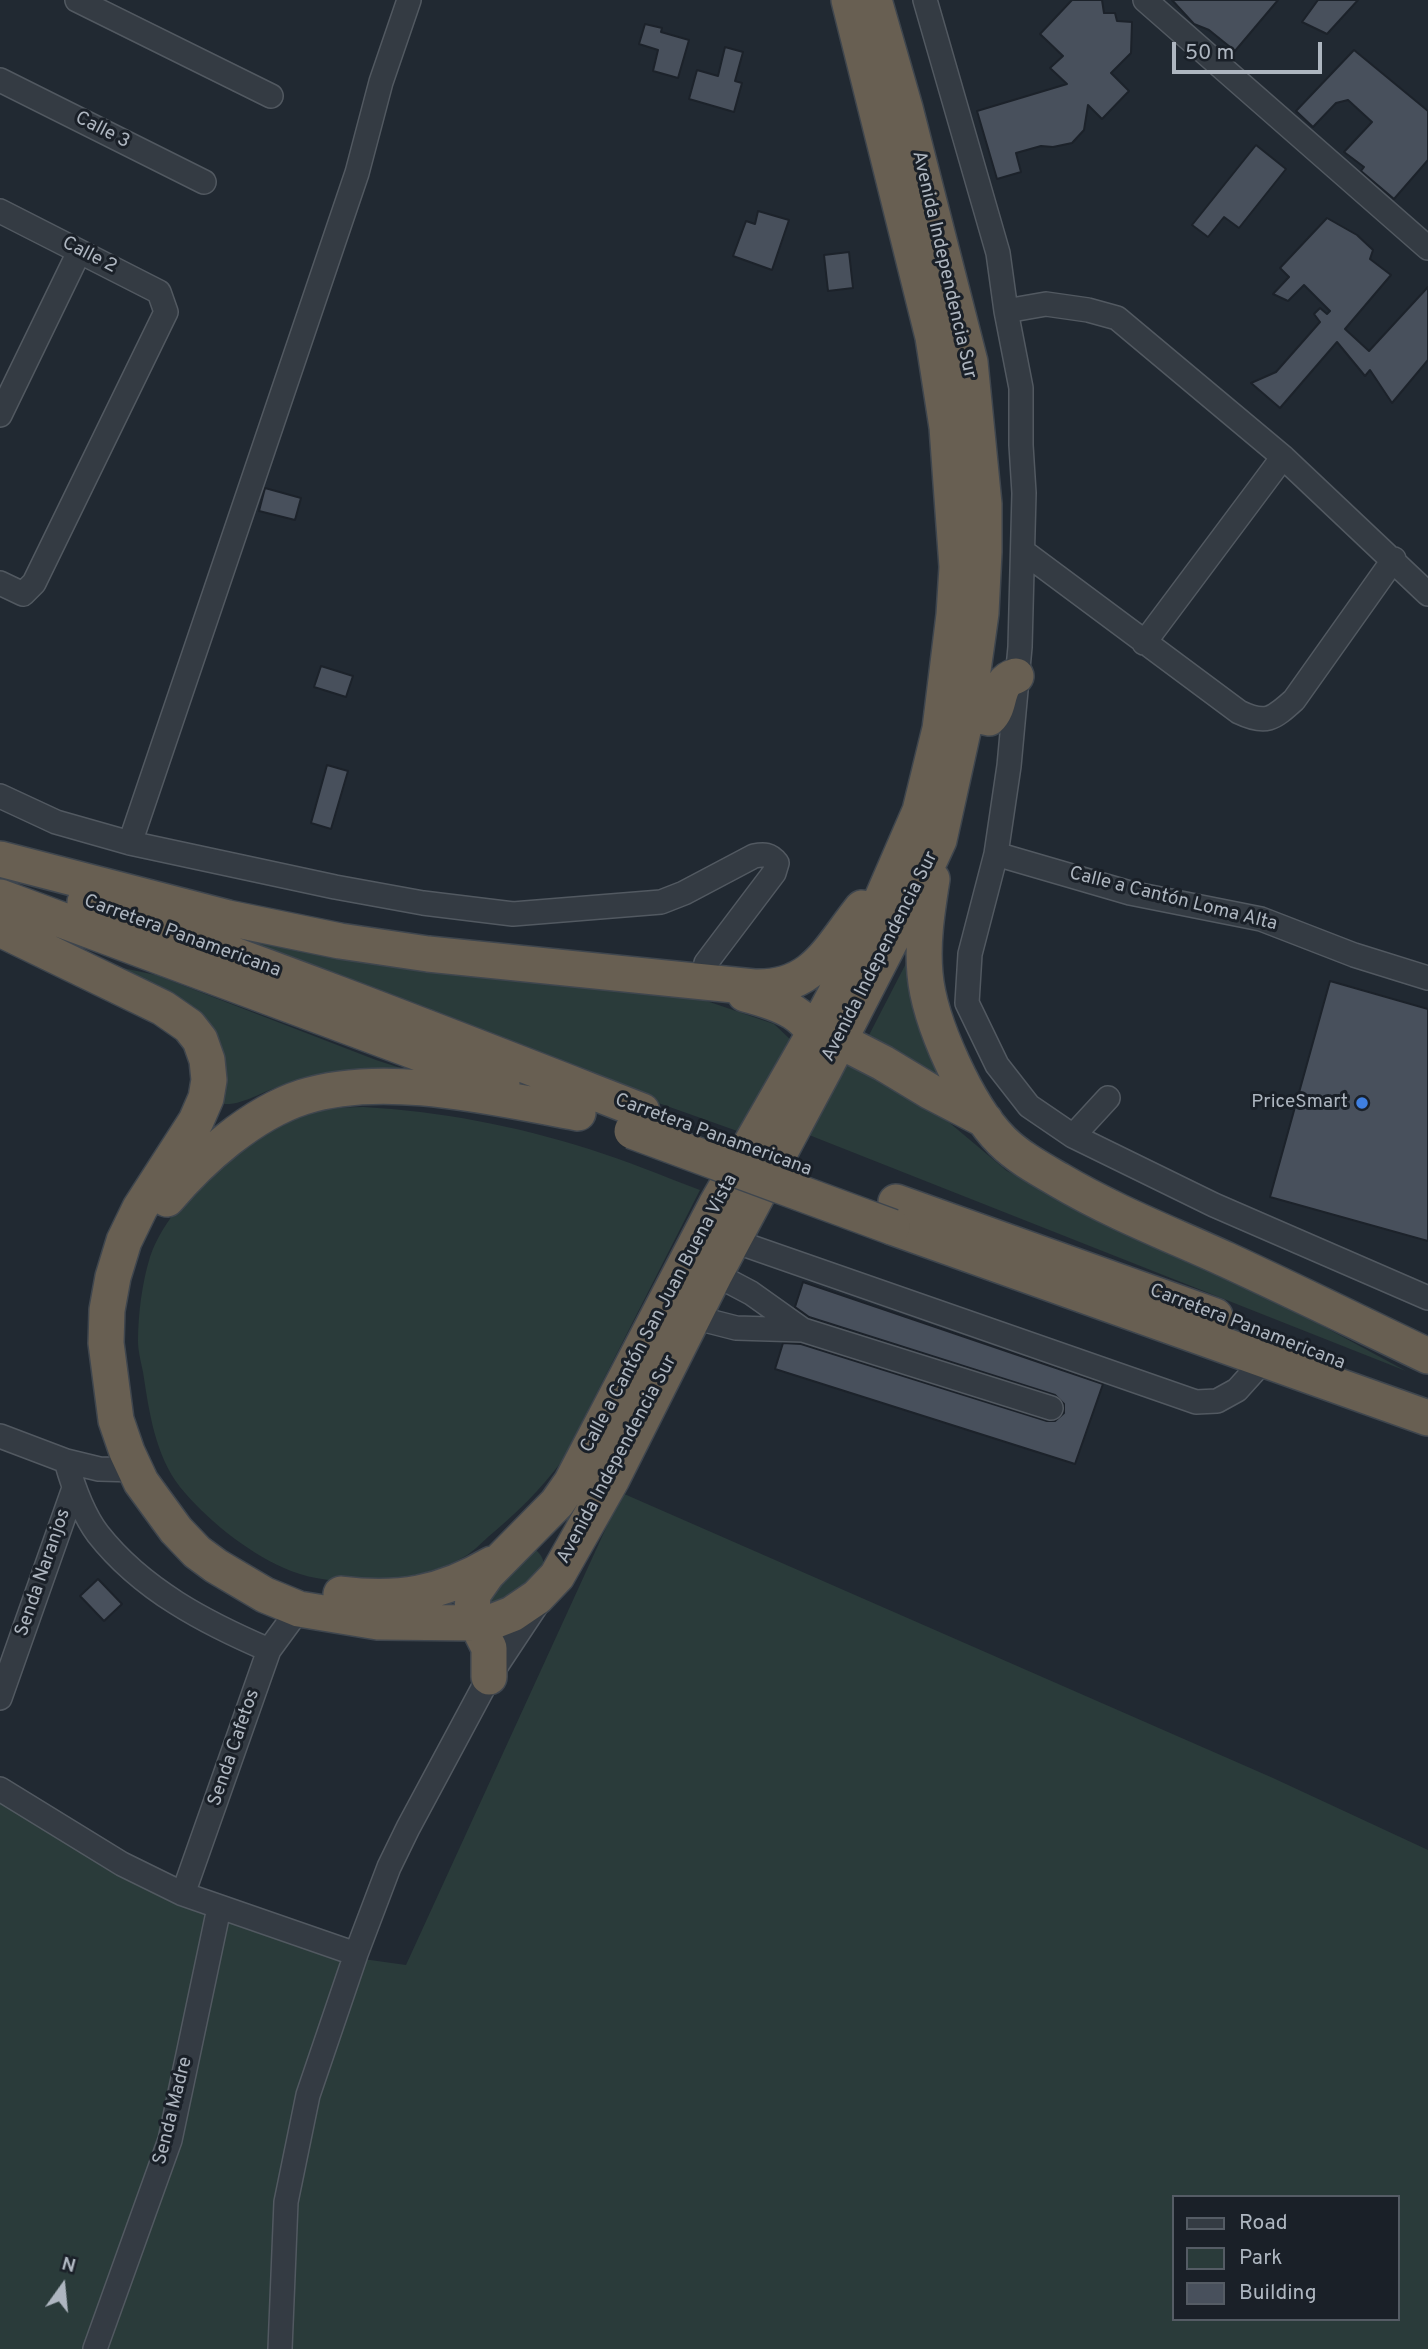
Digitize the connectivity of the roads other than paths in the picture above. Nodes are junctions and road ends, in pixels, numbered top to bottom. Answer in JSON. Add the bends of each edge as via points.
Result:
{"nodes":[{"id":1,"x":77,"y":0,"type":"edge"},
{"id":2,"x":409,"y":0,"type":"edge"},
{"id":3,"x":849,"y":0,"type":"edge"},
{"id":4,"x":874,"y":0,"type":"edge"},
{"id":5,"x":925,"y":0,"type":"edge"},
{"id":6,"x":1145,"y":0,"type":"edge"},
{"id":7,"x":0,"y":80,"type":"edge"},
{"id":8,"x":271,"y":96,"type":"dead end"},
{"id":9,"x":204,"y":183,"type":"dead end"},
{"id":10,"x":0,"y":211,"type":"edge"},
{"id":11,"x":1428,"y":248,"type":"edge"},
{"id":12,"x":79,"y":251,"type":"junction"},
{"id":13,"x":1006,"y":311,"type":"junction"},
{"id":14,"x":0,"y":415,"type":"edge"},
{"id":15,"x":1283,"y":457,"type":"junction"},
{"id":16,"x":1024,"y":552,"type":"junction"},
{"id":17,"x":1394,"y":559,"type":"junction"},
{"id":18,"x":0,"y":583,"type":"edge"},
{"id":19,"x":1428,"y":594,"type":"edge"},
{"id":20,"x":1144,"y":643,"type":"junction"},
{"id":21,"x":1016,"y":676,"type":"junction"},
{"id":22,"x":967,"y":713,"type":"junction"},
{"id":23,"x":0,"y":796,"type":"edge"},
{"id":24,"x":939,"y":840,"type":"junction"},
{"id":25,"x":131,"y":843,"type":"junction"},
{"id":26,"x":996,"y":854,"type":"junction"},
{"id":27,"x":0,"y":859,"type":"edge"},
{"id":28,"x":895,"y":868,"type":"junction"},
{"id":29,"x":0,"y":873,"type":"edge"},
{"id":30,"x":0,"y":897,"type":"edge"},
{"id":31,"x":0,"y":929,"type":"edge"},
{"id":32,"x":648,"y":975,"type":"junction"},
{"id":33,"x":1428,"y":978,"type":"edge"},
{"id":34,"x":702,"y":982,"type":"junction"},
{"id":35,"x":819,"y":1049,"type":"junction"},
{"id":36,"x":1108,"y":1098,"type":"dead end"},
{"id":37,"x":578,"y":1113,"type":"junction"},
{"id":38,"x":985,"y":1120,"type":"junction"},
{"id":39,"x":637,"y":1121,"type":"junction"},
{"id":40,"x":1073,"y":1136,"type":"junction"},
{"id":41,"x":894,"y":1214,"type":"junction"},
{"id":42,"x":734,"y":1241,"type":"junction"},
{"id":43,"x":715,"y":1274,"type":"junction"},
{"id":44,"x":1428,"y":1298,"type":"edge"},
{"id":45,"x":693,"y":1317,"type":"junction"},
{"id":46,"x":803,"y":1330,"type":"junction"},
{"id":47,"x":1428,"y":1356,"type":"edge"},
{"id":48,"x":1265,"y":1359,"type":"junction"},
{"id":49,"x":1428,"y":1396,"type":"edge"},
{"id":50,"x":1051,"y":1408,"type":"dead end"},
{"id":51,"x":1428,"y":1418,"type":"edge"},
{"id":52,"x":0,"y":1436,"type":"edge"},
{"id":53,"x":66,"y":1461,"type":"junction"},
{"id":54,"x":135,"y":1470,"type":"junction"},
{"id":55,"x":74,"y":1488,"type":"junction"},
{"id":56,"x":513,"y":1547,"type":"junction"},
{"id":57,"x":558,"y":1572,"type":"junction"},
{"id":58,"x":299,"y":1609,"type":"junction"},
{"id":59,"x":474,"y":1643,"type":"junction"},
{"id":60,"x":269,"y":1650,"type":"junction"},
{"id":61,"x":0,"y":1698,"type":"edge"},
{"id":62,"x":0,"y":1789,"type":"edge"},
{"id":63,"x":183,"y":1894,"type":"junction"},
{"id":64,"x":219,"y":1908,"type":"junction"},
{"id":65,"x":356,"y":1954,"type":"junction"},
{"id":66,"x":95,"y":2349,"type":"edge"},
{"id":67,"x":280,"y":2349,"type":"edge"}],
"edges":[{"from":1,"to":8,"type":"street"},
{"from":2,"to":25,"type":"street","via":[[357,173]]},
{"from":3,"to":28,"type":"highway","name":"Avenida Independencia Sur","via":[[933,337],[947,427],[957,567],[940,729],[920,811]]},
{"from":4,"to":22,"type":"highway","name":"Avenida Independencia Sur","via":[[970,362],[984,504],[984,552]]},
{"from":5,"to":13,"type":"street","via":[[998,253]]},
{"from":6,"to":11,"type":"street"},
{"from":7,"to":9,"type":"street","name":"Calle 3"},
{"from":10,"to":12,"type":"street","name":"Calle 2"},
{"from":12,"to":14,"type":"street"},
{"from":12,"to":18,"type":"street","name":"Calle 2","via":[[159,292],[166,312],[34,583],[23,594]]},
{"from":13,"to":15,"type":"street","via":[[1046,304],[1117,318]]},
{"from":13,"to":16,"type":"street","via":[[1021,388]]},
{"from":15,"to":17,"type":"street"},
{"from":15,"to":20,"type":"street"},
{"from":16,"to":20,"type":"street"},
{"from":16,"to":21,"type":"street"},
{"from":17,"to":19,"type":"street"},
{"from":17,"to":20,"type":"street","via":[[1294,699],[1265,720],[1239,712]]},
{"from":21,"to":22,"type":"highway","via":[[1002,684],[995,713],[989,718]]},
{"from":21,"to":26,"type":"street"},
{"from":22,"to":24,"type":"highway","name":"Avenida Independencia Sur"},
{"from":23,"to":25,"type":"street","via":[[56,822]]},
{"from":24,"to":35,"type":"highway","name":"Avenida Independencia Sur","via":[[892,938]]},
{"from":24,"to":38,"type":"highway","via":[[926,919],[925,975],[949,1053]]},
{"from":25,"to":34,"type":"street","via":[[335,887],[513,914],[661,902],[754,856],[772,857],[777,863],[774,873],[706,963]]},
{"from":26,"to":33,"type":"street","name":"Calle a Cantón Loma Alta","via":[[1130,892],[1261,919]]},
{"from":26,"to":40,"type":"street","via":[[970,954],[967,1003],[997,1065],[1029,1106]]},
{"from":27,"to":32,"type":"highway","via":[[228,918],[340,941]]},
{"from":28,"to":34,"type":"highway","via":[[811,971],[793,983],[766,987]]},
{"from":28,"to":35,"type":"highway","name":"Calle a Cantón San Juan Buena Vista"},
{"from":29,"to":39,"type":"highway","name":"Carretera Panamericana","via":[[405,1018]]},
{"from":30,"to":37,"type":"highway","name":"Carretera Panamericana"},
{"from":31,"to":54,"type":"highway","via":[[163,1008],[189,1026],[207,1060],[209,1080],[201,1110],[140,1208],[113,1277],[106,1332],[110,1378],[116,1420]]},
{"from":32,"to":34,"type":"highway"},
{"from":32,"to":35,"type":"highway","via":[[771,1001],[792,1010]]},
{"from":35,"to":38,"type":"highway","via":[[846,1044]]},
{"from":35,"to":42,"type":"highway","name":"Avenida Independencia Sur"},
{"from":35,"to":56,"type":"highway","name":"Calle a Cantón San Juan Buena Vista","via":[[716,1205],[571,1483]]},
{"from":36,"to":40,"type":"street"},
{"from":37,"to":39,"type":"highway","name":"Carretera Panamericana"},
{"from":37,"to":56,"type":"highway","via":[[427,1089],[350,1089],[302,1097],[255,1122],[200,1162],[161,1206],[134,1273],[126,1346],[137,1426],[160,1476],[210,1535],[281,1578],[311,1589],[374,1598],[445,1587]]},
{"from":38,"to":47,"type":"highway","via":[[1002,1142],[1073,1189]]},
{"from":39,"to":41,"type":"highway","name":"Carretera Panamericana","bridge":true},
{"from":40,"to":44,"type":"street","via":[[1214,1205]]},
{"from":41,"to":48,"type":"highway","name":"Carretera Panamericana"},
{"from":41,"to":49,"type":"highway","name":"Carretera Panamericana","via":[[1118,1280]]},
{"from":42,"to":43,"type":"highway","name":"Avenida Independencia Sur"},
{"from":42,"to":48,"type":"street","via":[[1196,1402],[1217,1401],[1237,1390]]},
{"from":43,"to":45,"type":"highway","name":"Avenida Independencia Sur"},
{"from":43,"to":46,"type":"street"},
{"from":45,"to":46,"type":"street","via":[[736,1328]]},
{"from":45,"to":57,"type":"highway","name":"Avenida Independencia Sur","via":[[612,1479]]},
{"from":46,"to":50,"type":"street"},
{"from":48,"to":51,"type":"highway","name":"Carretera Panamericana"},
{"from":52,"to":53,"type":"street"},
{"from":53,"to":54,"type":"street","via":[[99,1469]]},
{"from":53,"to":55,"type":"street"},
{"from":54,"to":58,"type":"highway","via":[[150,1497],[197,1552],[265,1595]]},
{"from":55,"to":60,"type":"street","via":[[98,1533],[144,1579],[190,1611]]},
{"from":55,"to":61,"type":"street","name":"Senda Naranjos"},
{"from":56,"to":57,"type":"highway","via":[[535,1536],[555,1552]]},
{"from":56,"to":59,"type":"highway","via":[[473,1594]]},
{"from":57,"to":59,"type":"street","name":"Avenida Independencia Sur"},
{"from":57,"to":59,"type":"highway","via":[[537,1597],[494,1622]]},
{"from":58,"to":59,"type":"highway"},
{"from":58,"to":60,"type":"street","name":"Senda Cafetos"},
{"from":59,"to":65,"type":"street"},
{"from":60,"to":63,"type":"street","name":"Senda Cafetos"},
{"from":62,"to":63,"type":"street","via":[[122,1864]]},
{"from":63,"to":64,"type":"street"},
{"from":64,"to":65,"type":"street"},
{"from":64,"to":66,"type":"street","name":"Senda Madre","via":[[170,2140]]},
{"from":65,"to":67,"type":"street","via":[[308,2095],[286,2202]]}]}
